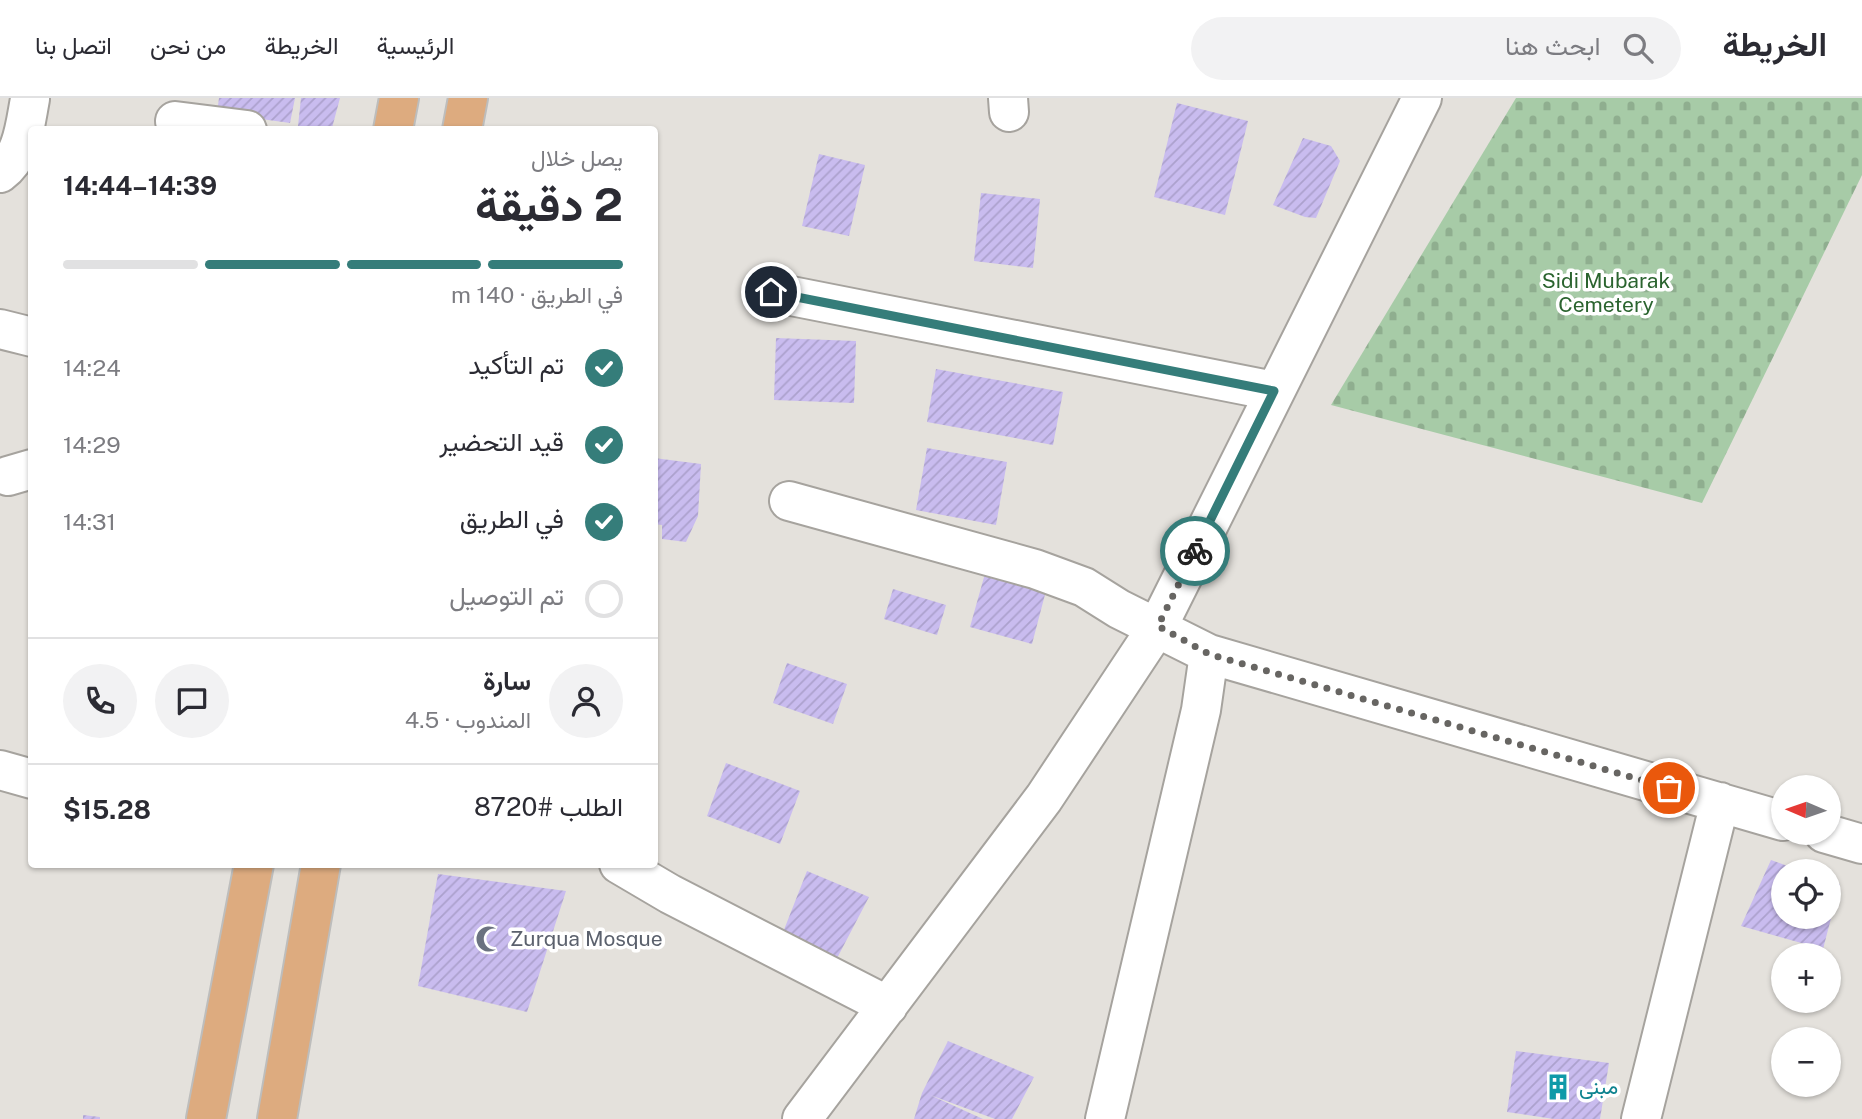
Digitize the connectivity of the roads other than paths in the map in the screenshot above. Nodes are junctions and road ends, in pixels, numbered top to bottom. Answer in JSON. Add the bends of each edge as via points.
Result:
{"nodes":[{"id":1,"x":399,"y":98,"type":"edge"},
{"id":2,"x":468,"y":98,"type":"edge"},
{"id":3,"x":1422,"y":98,"type":"edge"},
{"id":4,"x":30,"y":99,"type":"edge"},
{"id":5,"x":175,"y":121,"type":"dead end"},
{"id":6,"x":215,"y":126,"type":"edge"},
{"id":7,"x":394,"y":126,"type":"edge"},
{"id":8,"x":462,"y":126,"type":"edge"},
{"id":9,"x":0,"y":173,"type":"edge"},
{"id":10,"x":771,"y":292,"type":"dead end"},
{"id":11,"x":0,"y":329,"type":"edge"},
{"id":12,"x":28,"y":336,"type":"edge"},
{"id":13,"x":1274,"y":391,"type":"junction"},
{"id":14,"x":789,"y":501,"type":"dead end"},
{"id":15,"x":1158,"y":626,"type":"junction"},
{"id":16,"x":1209,"y":654,"type":"junction"},
{"id":17,"x":0,"y":770,"type":"edge"},
{"id":18,"x":28,"y":778,"type":"edge"},
{"id":19,"x":1720,"y":802,"type":"junction"},
{"id":20,"x":1771,"y":817,"type":"edge"},
{"id":21,"x":1841,"y":838,"type":"edge"},
{"id":22,"x":1862,"y":844,"type":"edge"},
{"id":23,"x":253,"y":868,"type":"edge"},
{"id":24,"x":320,"y":868,"type":"edge"},
{"id":25,"x":626,"y":868,"type":"edge"},
{"id":26,"x":888,"y":1006,"type":"junction"},
{"id":27,"x":206,"y":1119,"type":"edge"},
{"id":28,"x":277,"y":1119,"type":"edge"},
{"id":29,"x":802,"y":1119,"type":"edge"},
{"id":30,"x":1105,"y":1119,"type":"edge"},
{"id":31,"x":1641,"y":1119,"type":"edge"}],
"edges":[{"from":1,"to":7,"type":"main road"},
{"from":2,"to":8,"type":"main road"},
{"from":3,"to":13,"type":"street"},
{"from":4,"to":9,"type":"street","via":[[21,145]]},
{"from":5,"to":6,"type":"street"},
{"from":10,"to":13,"type":"street"},
{"from":11,"to":12,"type":"street"},
{"from":13,"to":15,"type":"street"},
{"from":14,"to":15,"type":"street","via":[[1035,569],[1084,587]]},
{"from":15,"to":16,"type":"street"},
{"from":15,"to":26,"type":"street","via":[[1044,798]]},
{"from":16,"to":19,"type":"street"},
{"from":16,"to":30,"type":"street","via":[[1201,710]]},
{"from":17,"to":18,"type":"street"},
{"from":19,"to":20,"type":"street"},
{"from":19,"to":31,"type":"street"},
{"from":21,"to":22,"type":"street"},
{"from":23,"to":27,"type":"main road"},
{"from":24,"to":28,"type":"main road"},
{"from":25,"to":26,"type":"street"},
{"from":26,"to":29,"type":"street"}]}
